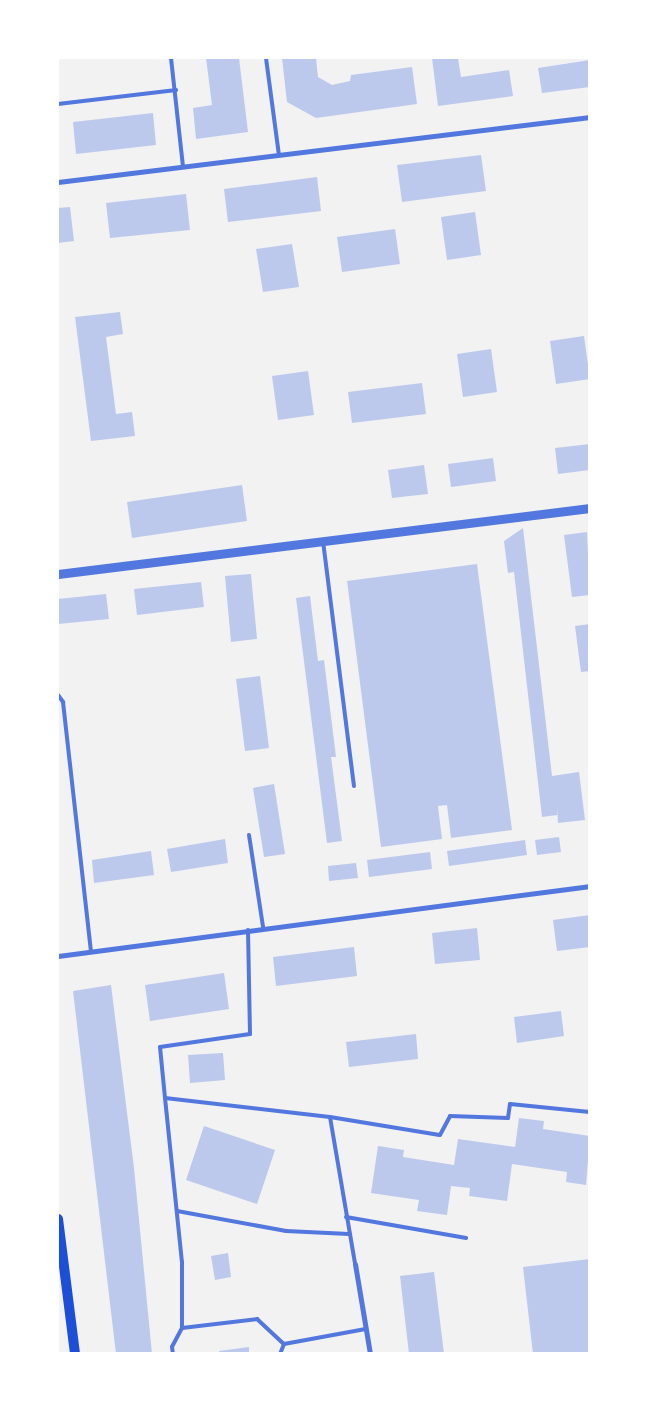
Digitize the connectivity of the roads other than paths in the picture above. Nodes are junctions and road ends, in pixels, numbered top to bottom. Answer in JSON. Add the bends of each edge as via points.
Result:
{"nodes":[{"id":1,"x":171,"y":58,"type":"edge"},
{"id":2,"x":266,"y":58,"type":"edge"},
{"id":3,"x":176,"y":90,"type":"junction"},
{"id":4,"x":58,"y":104,"type":"edge"},
{"id":5,"x":590,"y":117,"type":"edge"},
{"id":6,"x":279,"y":155,"type":"junction"},
{"id":7,"x":183,"y":166,"type":"junction"},
{"id":8,"x":58,"y":182,"type":"edge"},
{"id":9,"x":590,"y":508,"type":"edge"},
{"id":10,"x":323,"y":541,"type":"junction"},
{"id":11,"x":58,"y":574,"type":"edge"},
{"id":12,"x":58,"y":695,"type":"edge"},
{"id":13,"x":354,"y":786,"type":"dead end"},
{"id":14,"x":249,"y":835,"type":"dead end"},
{"id":15,"x":590,"y":886,"type":"edge"},
{"id":16,"x":263,"y":927,"type":"junction"},
{"id":17,"x":248,"y":930,"type":"junction"},
{"id":18,"x":91,"y":950,"type":"junction"},
{"id":19,"x":58,"y":956,"type":"edge"},
{"id":20,"x":165,"y":1098,"type":"junction"},
{"id":21,"x":590,"y":1112,"type":"edge"},
{"id":22,"x":330,"y":1118,"type":"junction"},
{"id":23,"x":177,"y":1211,"type":"junction"},
{"id":24,"x":346,"y":1217,"type":"junction"},
{"id":25,"x":58,"y":1219,"type":"edge"},
{"id":26,"x":349,"y":1234,"type":"junction"},
{"id":27,"x":466,"y":1238,"type":"dead end"},
{"id":28,"x":355,"y":1264,"type":"joint"},
{"id":29,"x":182,"y":1328,"type":"junction"},
{"id":30,"x":366,"y":1329,"type":"junction"},
{"id":31,"x":284,"y":1344,"type":"junction"},
{"id":32,"x":75,"y":1354,"type":"edge"},
{"id":33,"x":173,"y":1354,"type":"edge"},
{"id":34,"x":280,"y":1354,"type":"edge"},
{"id":35,"x":370,"y":1354,"type":"edge"}],
"edges":[{"from":1,"to":3,"type":"lane"},
{"from":2,"to":6,"type":"lane"},
{"from":3,"to":4,"type":"lane"},
{"from":3,"to":7,"type":"lane"},
{"from":5,"to":6,"type":"street"},
{"from":6,"to":7,"type":"street"},
{"from":7,"to":8,"type":"street"},
{"from":9,"to":10,"type":"street"},
{"from":10,"to":11,"type":"street"},
{"from":10,"to":13,"type":"lane"},
{"from":12,"to":18,"type":"lane","via":[[63,702]]},
{"from":14,"to":16,"type":"lane"},
{"from":15,"to":16,"type":"street"},
{"from":16,"to":17,"type":"street"},
{"from":17,"to":18,"type":"street"},
{"from":17,"to":20,"type":"lane","via":[[250,1034],[160,1047]]},
{"from":18,"to":19,"type":"street"},
{"from":20,"to":22,"type":"lane"},
{"from":20,"to":23,"type":"lane"},
{"from":21,"to":22,"type":"lane","via":[[510,1104],[508,1118],[450,1116],[440,1135]]},
{"from":22,"to":24,"type":"lane"},
{"from":23,"to":26,"type":"lane","via":[[286,1231]]},
{"from":23,"to":29,"type":"lane","via":[[182,1262]]},
{"from":24,"to":26,"type":"lane"},
{"from":24,"to":27,"type":"lane"},
{"from":25,"to":32,"type":"main road"},
{"from":26,"to":28,"type":"lane"},
{"from":28,"to":30,"type":"street"},
{"from":29,"to":31,"type":"lane","via":[[257,1319]]},
{"from":29,"to":33,"type":"lane","via":[[172,1347]]},
{"from":30,"to":31,"type":"lane"},
{"from":30,"to":35,"type":"street"},
{"from":31,"to":34,"type":"lane"}]}
